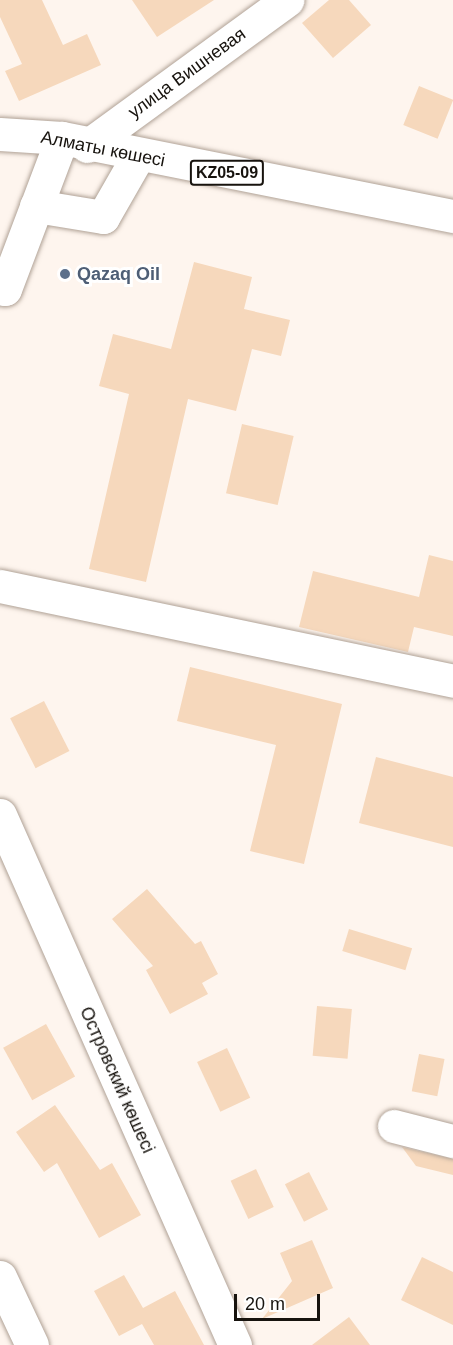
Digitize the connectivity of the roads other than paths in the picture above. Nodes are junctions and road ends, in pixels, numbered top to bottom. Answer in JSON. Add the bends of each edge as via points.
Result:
{"nodes":[{"id":1,"x":287,"y":0,"type":"edge"},
{"id":2,"x":0,"y":134,"type":"edge"},
{"id":3,"x":75,"y":142,"type":"junction"},
{"id":4,"x":138,"y":156,"type":"junction"},
{"id":5,"x":36,"y":206,"type":"junction"},
{"id":6,"x":453,"y":216,"type":"edge"},
{"id":7,"x":0,"y":288,"type":"edge"},
{"id":8,"x":0,"y":586,"type":"edge"},
{"id":9,"x":453,"y":681,"type":"edge"},
{"id":10,"x":0,"y":814,"type":"edge"},
{"id":11,"x":394,"y":1126,"type":"dead end"},
{"id":12,"x":453,"y":1141,"type":"edge"},
{"id":13,"x":0,"y":1277,"type":"edge"},
{"id":14,"x":32,"y":1345,"type":"edge"},
{"id":15,"x":235,"y":1345,"type":"edge"}],
"edges":[{"from":1,"to":3,"type":"street","name":"улица Вишневая"},
{"from":2,"to":3,"type":"street","name":"Алматы көшесі","number":"KZ05-09"},
{"from":3,"to":4,"type":"street","name":"Алматы көшесі","number":"KZ05-09"},
{"from":3,"to":5,"type":"street"},
{"from":4,"to":5,"type":"street","via":[[102,218]]},
{"from":4,"to":6,"type":"street","name":"Алматы көшесі","number":"KZ05-09"},
{"from":5,"to":7,"type":"street","via":[[5,289]]},
{"from":8,"to":9,"type":"street"},
{"from":10,"to":15,"type":"street","name":"Островский көшесі"},
{"from":11,"to":12,"type":"street"},
{"from":13,"to":14,"type":"street"}]}
